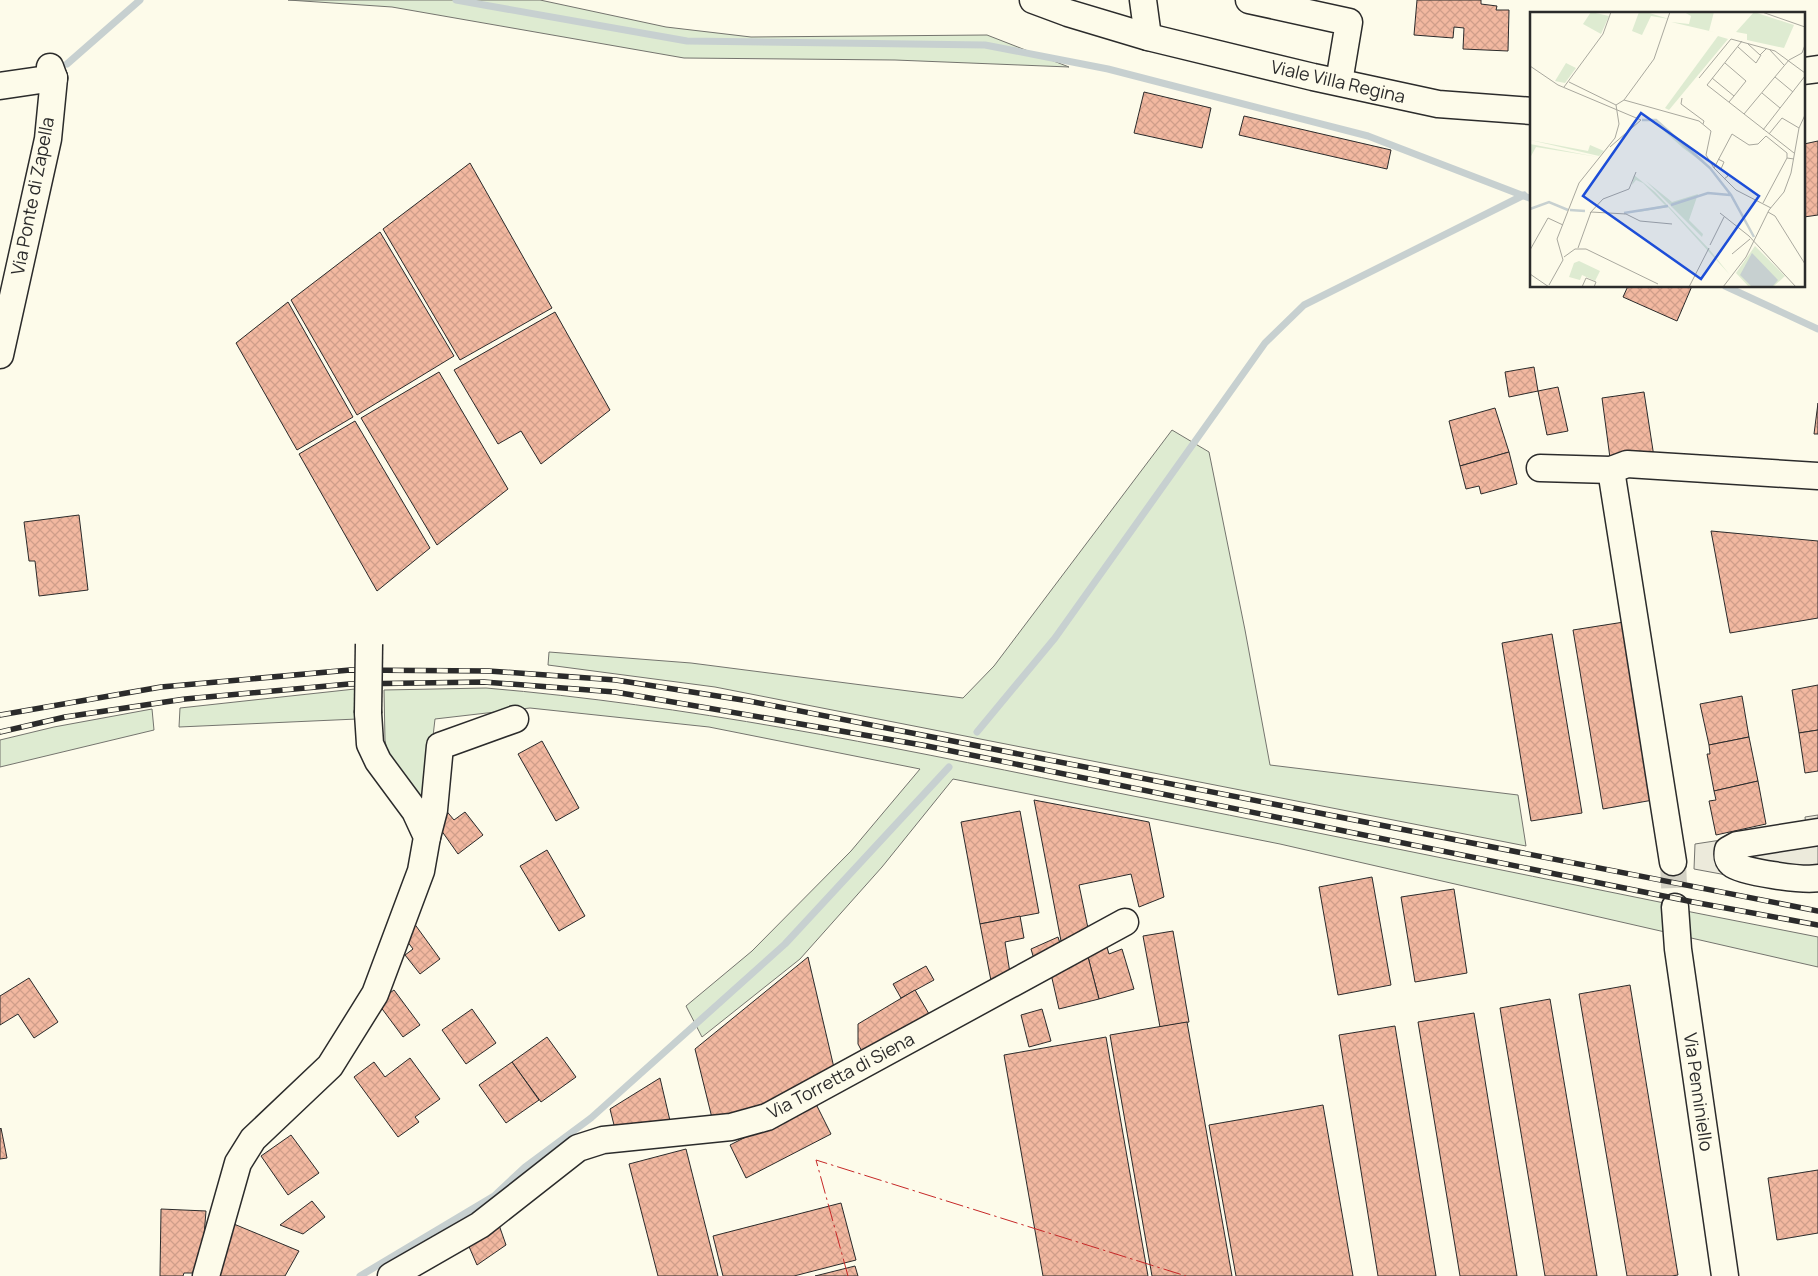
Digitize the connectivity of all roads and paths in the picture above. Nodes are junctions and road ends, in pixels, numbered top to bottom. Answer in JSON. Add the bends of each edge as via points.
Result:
{"nodes":[{"id":1,"x":1033,"y":0,"type":"edge"},
{"id":2,"x":1143,"y":0,"type":"edge"},
{"id":3,"x":1249,"y":0,"type":"edge"},
{"id":4,"x":1148,"y":37,"type":"junction"},
{"id":5,"x":1339,"y":82,"type":"junction"},
{"id":6,"x":0,"y":86,"type":"edge"},
{"id":7,"x":1530,"y":111,"type":"edge"},
{"id":8,"x":0,"y":355,"type":"edge"},
{"id":9,"x":1540,"y":468,"type":"dead end"},
{"id":10,"x":1611,"y":470,"type":"junction"},
{"id":11,"x":1818,"y":476,"type":"edge"},
{"id":12,"x":369,"y":644,"type":"dead end"},
{"id":13,"x":515,"y":719,"type":"dead end"},
{"id":14,"x":1818,"y":832,"type":"edge"},
{"id":15,"x":426,"y":838,"type":"junction"},
{"id":16,"x":1673,"y":862,"type":"tunnel mouth"},
{"id":17,"x":1818,"y":878,"type":"edge"},
{"id":18,"x":1676,"y":907,"type":"tunnel mouth"},
{"id":19,"x":1125,"y":922,"type":"dead end"},
{"id":20,"x":206,"y":1276,"type":"edge"},
{"id":21,"x":391,"y":1276,"type":"edge"},
{"id":22,"x":1724,"y":1276,"type":"edge"}],
"edges":[{"from":1,"to":4,"type":"street","name":"Viale Villa Regina"},
{"from":2,"to":4,"type":"street"},
{"from":3,"to":5,"type":"street","via":[[1349,22]]},
{"from":4,"to":5,"type":"street","name":"Viale Villa Regina"},
{"from":5,"to":7,"type":"street","name":"Viale Villa Regina","via":[[1438,104]]},
{"from":6,"to":8,"type":"street","name":"Via Ponte di Zapella","via":[[52,72],[48,139]]},
{"from":9,"to":10,"type":"street"},
{"from":10,"to":11,"type":"street","via":[[1627,464]]},
{"from":10,"to":16,"type":"street"},
{"from":12,"to":15,"type":"street","bridge":true,"via":[[370,744],[415,811]]},
{"from":13,"to":15,"type":"street","via":[[440,746],[434,810]]},
{"from":14,"to":17,"type":"street","via":[[1737,845],[1728,850],[1727,856],[1738,868],[1805,880]]},
{"from":15,"to":20,"type":"street","via":[[420,871],[375,994],[330,1066],[253,1139],[238,1163]]},
{"from":18,"to":22,"type":"street","name":"Via Penniniello","via":[[1678,949]]},
{"from":19,"to":21,"type":"street","name":"Via Torretta di Siena","via":[[767,1117],[731,1127],[603,1140],[578,1148],[480,1226]]}]}
